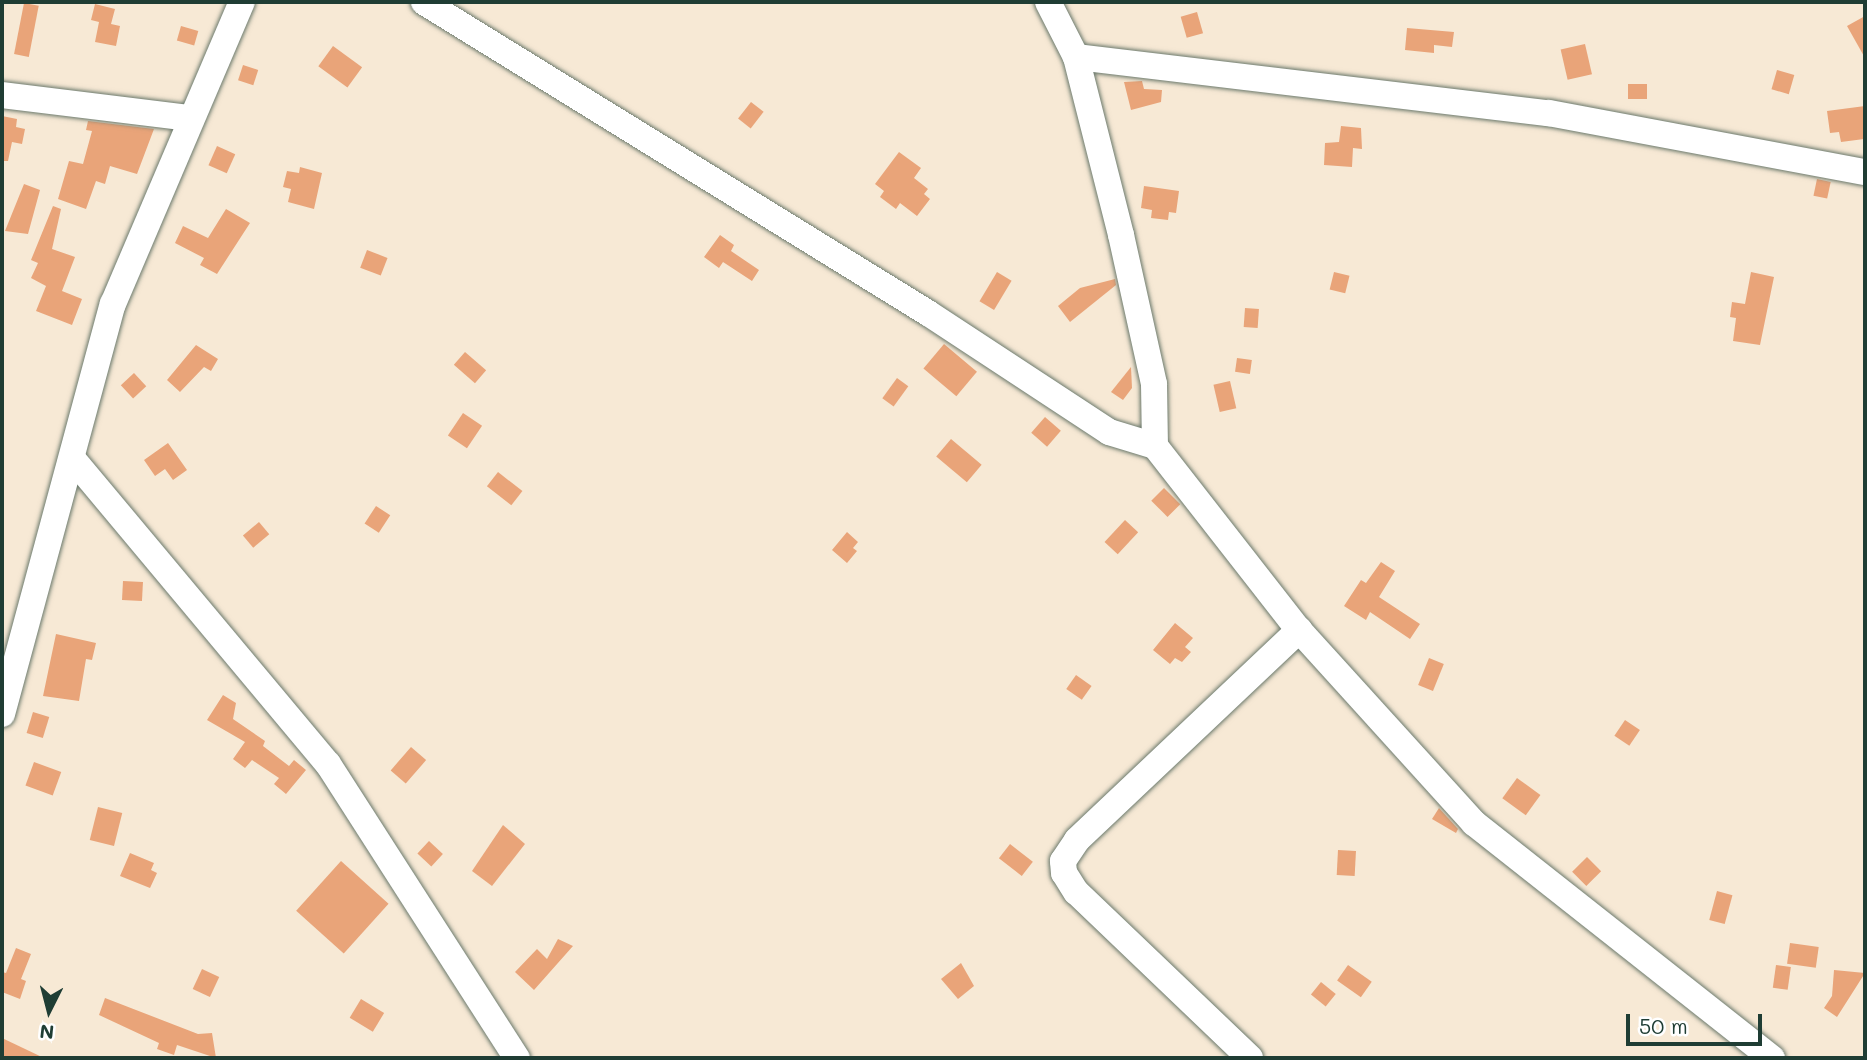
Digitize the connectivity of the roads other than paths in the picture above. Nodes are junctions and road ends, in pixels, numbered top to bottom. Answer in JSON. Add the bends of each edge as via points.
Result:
{"nodes":[{"id":1,"x":242,"y":2,"type":"edge"},
{"id":2,"x":424,"y":2,"type":"edge"},
{"id":3,"x":1048,"y":2,"type":"edge"},
{"id":4,"x":1076,"y":57,"type":"junction"},
{"id":5,"x":2,"y":95,"type":"edge"},
{"id":6,"x":190,"y":118,"type":"junction"},
{"id":7,"x":1865,"y":172,"type":"edge"},
{"id":8,"x":1155,"y":446,"type":"junction"},
{"id":9,"x":72,"y":458,"type":"junction"},
{"id":10,"x":1298,"y":630,"type":"junction"},
{"id":11,"x":2,"y":714,"type":"edge"},
{"id":12,"x":517,"y":1058,"type":"edge"},
{"id":13,"x":1250,"y":1058,"type":"edge"},
{"id":14,"x":1772,"y":1058,"type":"edge"}],
"edges":[{"from":1,"to":6,"type":"street"},
{"from":2,"to":8,"type":"street","via":[[928,313],[1109,432]]},
{"from":3,"to":4,"type":"street"},
{"from":4,"to":7,"type":"street","via":[[1549,113]]},
{"from":4,"to":8,"type":"street","via":[[1154,384]]},
{"from":5,"to":6,"type":"street"},
{"from":6,"to":9,"type":"street","via":[[113,304]]},
{"from":8,"to":10,"type":"street"},
{"from":9,"to":11,"type":"street"},
{"from":9,"to":12,"type":"street","via":[[328,764]]},
{"from":10,"to":13,"type":"street","via":[[1077,841],[1063,861],[1064,873],[1076,892]]},
{"from":10,"to":14,"type":"street","via":[[1474,823]]}]}
